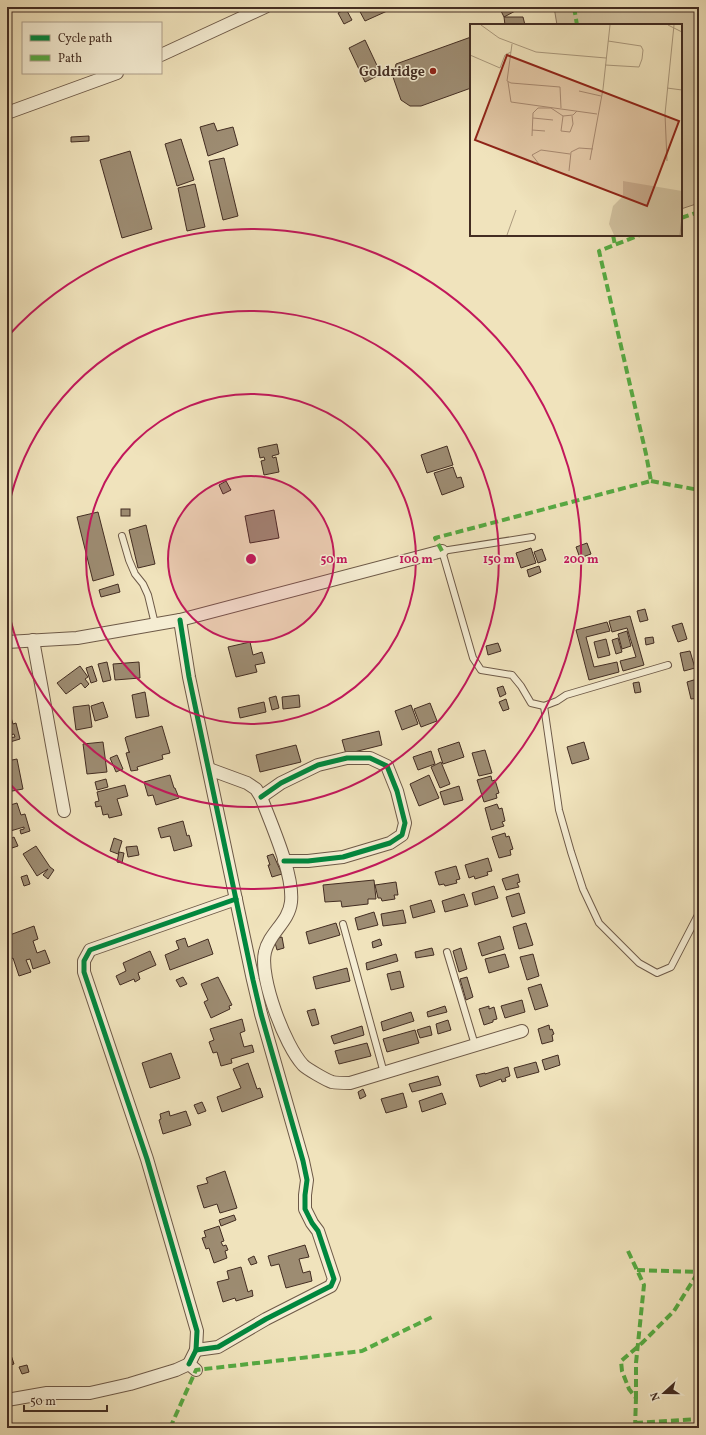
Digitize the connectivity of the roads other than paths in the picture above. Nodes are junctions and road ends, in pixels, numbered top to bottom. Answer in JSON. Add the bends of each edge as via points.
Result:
{"nodes":[{"id":1,"x":265,"y":7,"type":"edge"},
{"id":2,"x":162,"y":55,"type":"edge"},
{"id":3,"x":114,"y":74,"type":"edge"},
{"id":4,"x":7,"y":114,"type":"edge"},
{"id":5,"x":122,"y":536,"type":"dead end"},
{"id":6,"x":532,"y":536,"type":"dead end"},
{"id":7,"x":442,"y":551,"type":"junction"},
{"id":8,"x":180,"y":620,"type":"junction"},
{"id":9,"x":155,"y":624,"type":"junction"},
{"id":10,"x":33,"y":640,"type":"junction"},
{"id":11,"x":7,"y":642,"type":"edge"},
{"id":12,"x":668,"y":665,"type":"dead end"},
{"id":13,"x":544,"y":706,"type":"junction"},
{"id":14,"x":209,"y":769,"type":"junction"},
{"id":15,"x":261,"y":797,"type":"junction"},
{"id":16,"x":64,"y":812,"type":"dead end"},
{"id":17,"x":284,"y":861,"type":"junction"},
{"id":18,"x":236,"y":899,"type":"junction"},
{"id":19,"x":699,"y":913,"type":"edge"},
{"id":20,"x":343,"y":924,"type":"dead end"},
{"id":21,"x":447,"y":952,"type":"dead end"},
{"id":22,"x":522,"y":1031,"type":"dead end"},
{"id":23,"x":475,"y":1045,"type":"junction"},
{"id":24,"x":384,"y":1073,"type":"junction"},
{"id":25,"x":196,"y":1350,"type":"junction"},
{"id":26,"x":7,"y":1400,"type":"edge"}],
"edges":[{"from":1,"to":2,"type":"street"},
{"from":3,"to":4,"type":"street"},
{"from":5,"to":9,"type":"lane","via":[[135,574],[148,595]]},
{"from":6,"to":7,"type":"lane"},
{"from":7,"to":8,"type":"street"},
{"from":7,"to":13,"type":"lane","via":[[473,658],[481,670],[512,675],[531,703]]},
{"from":8,"to":9,"type":"street"},
{"from":8,"to":14,"type":"street","via":[[189,677]]},
{"from":9,"to":10,"type":"street","via":[[77,638]]},
{"from":10,"to":11,"type":"street"},
{"from":10,"to":16,"type":"street"},
{"from":12,"to":13,"type":"lane","via":[[566,695]]},
{"from":13,"to":19,"type":"lane","via":[[559,810],[583,889],[599,923],[639,963],[658,973],[672,967]]},
{"from":14,"to":15,"type":"street","via":[[247,783],[256,789]]},
{"from":14,"to":18,"type":"street"},
{"from":15,"to":17,"type":"street"},
{"from":15,"to":17,"type":"street","via":[[281,783],[318,765],[347,758],[370,758],[387,766],[394,785],[405,823],[402,835],[390,843],[343,857]]},
{"from":17,"to":24,"type":"street","via":[[291,901],[289,914],[270,938],[265,952],[264,967],[277,1015],[288,1043],[303,1066],[331,1082],[350,1083]]},
{"from":18,"to":25,"type":"street","via":[[261,1014],[303,1161],[307,1180],[305,1209],[318,1231],[334,1282],[331,1286],[218,1347]]},
{"from":18,"to":25,"type":"street","via":[[90,950],[84,961],[84,972],[147,1159],[197,1331]]},
{"from":20,"to":24,"type":"lane"},
{"from":21,"to":23,"type":"lane"},
{"from":22,"to":23,"type":"street"},
{"from":23,"to":24,"type":"street"},
{"from":25,"to":26,"type":"street","via":[[193,1367],[130,1384],[90,1393],[46,1393]]}]}
